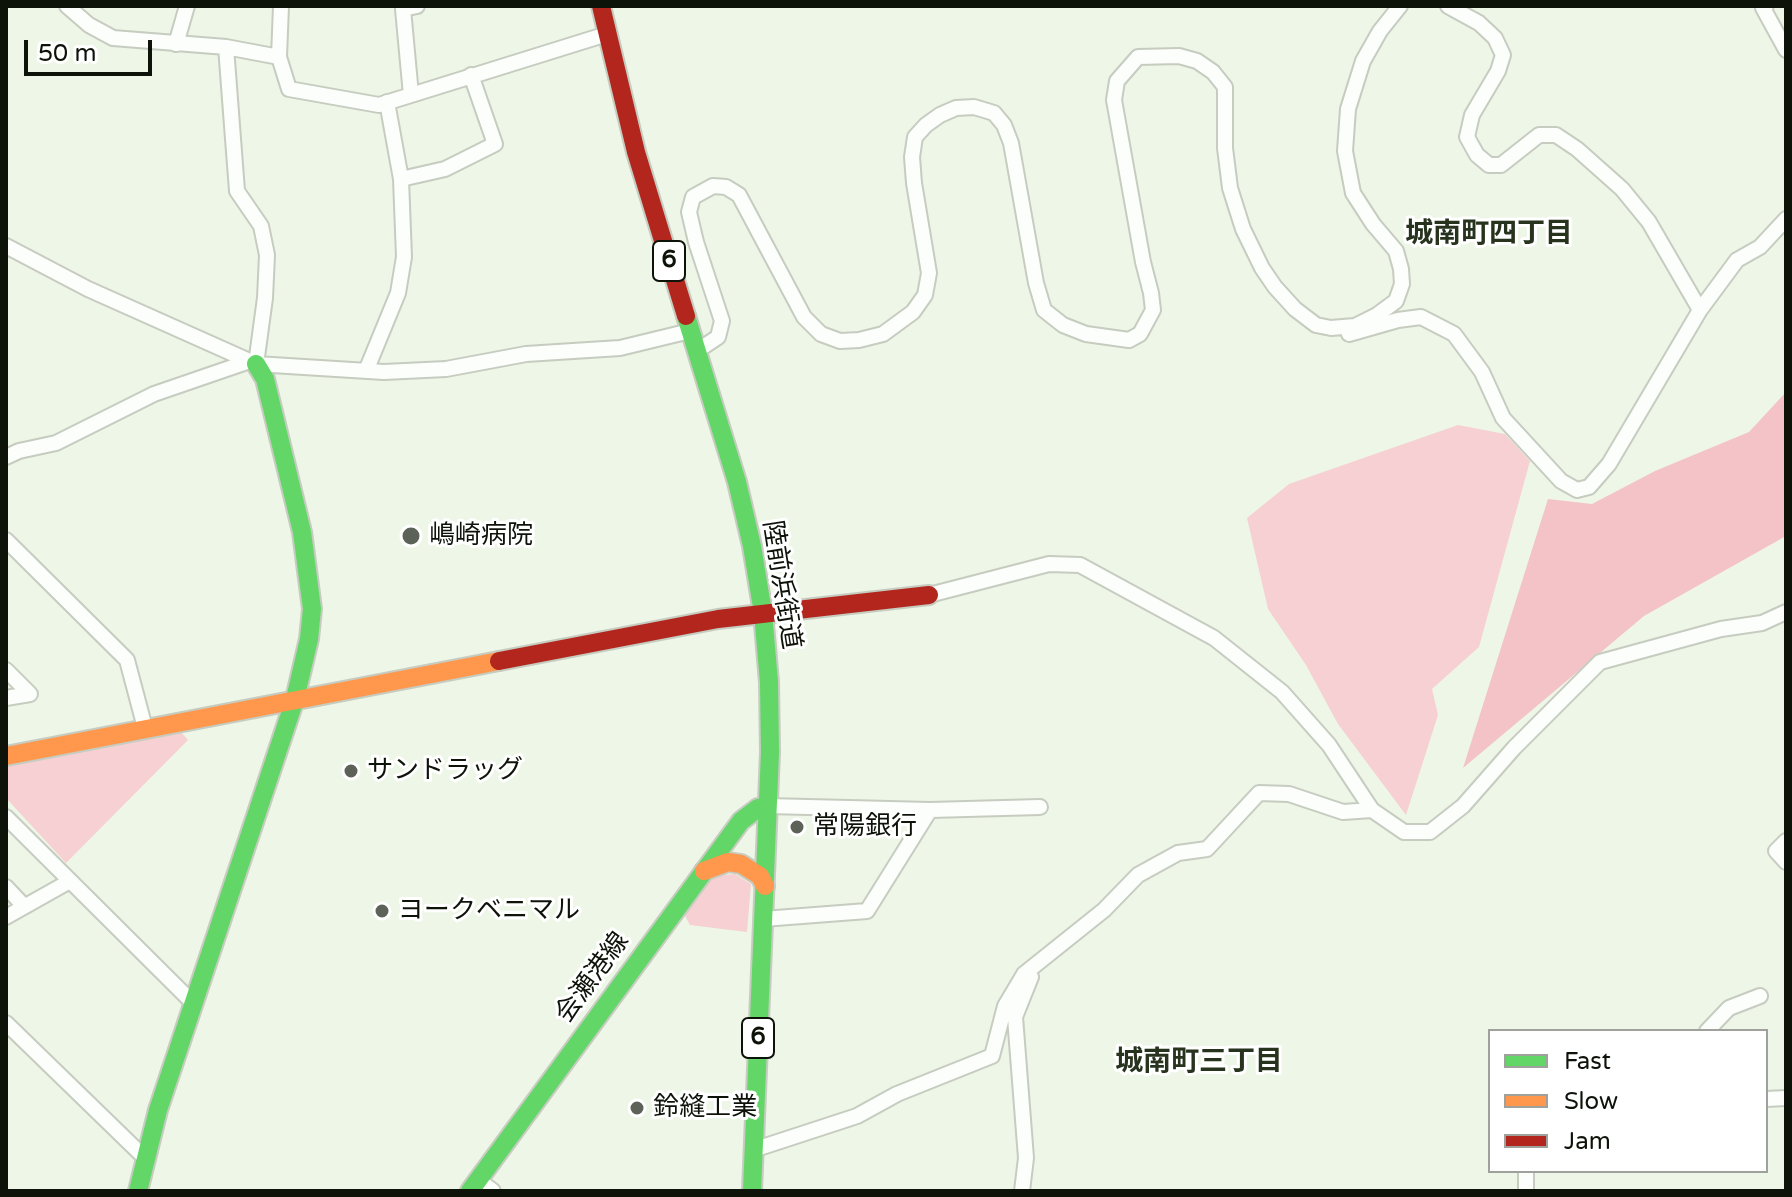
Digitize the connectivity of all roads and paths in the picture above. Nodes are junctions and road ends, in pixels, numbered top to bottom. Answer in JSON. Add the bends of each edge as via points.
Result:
{"nodes":[{"id":1,"x":67,"y":6,"type":"edge"},
{"id":2,"x":187,"y":6,"type":"edge"},
{"id":3,"x":281,"y":6,"type":"edge"},
{"id":4,"x":417,"y":6,"type":"edge"},
{"id":5,"x":601,"y":6,"type":"edge"},
{"id":6,"x":1400,"y":6,"type":"edge"},
{"id":7,"x":1448,"y":6,"type":"edge"},
{"id":8,"x":1766,"y":6,"type":"edge"},
{"id":9,"x":607,"y":34,"type":"junction"},
{"id":10,"x":176,"y":44,"type":"junction"},
{"id":11,"x":226,"y":47,"type":"junction"},
{"id":12,"x":1786,"y":50,"type":"edge"},
{"id":13,"x":279,"y":57,"type":"junction"},
{"id":14,"x":471,"y":75,"type":"junction"},
{"id":15,"x":411,"y":95,"type":"junction"},
{"id":16,"x":387,"y":102,"type":"junction"},
{"id":17,"x":401,"y":179,"type":"junction"},
{"id":18,"x":1786,"y":219,"type":"edge"},
{"id":19,"x":6,"y":246,"type":"edge"},
{"id":20,"x":1700,"y":310,"type":"junction"},
{"id":21,"x":1316,"y":325,"type":"junction"},
{"id":22,"x":690,"y":331,"type":"junction"},
{"id":23,"x":697,"y":351,"type":"junction"},
{"id":24,"x":253,"y":363,"type":"junction"},
{"id":25,"x":366,"y":371,"type":"junction"},
{"id":26,"x":6,"y":457,"type":"edge"},
{"id":27,"x":6,"y":540,"type":"edge"},
{"id":28,"x":929,"y":595,"type":"joint"},
{"id":29,"x":1786,"y":612,"type":"edge"},
{"id":30,"x":763,"y":613,"type":"junction"},
{"id":31,"x":6,"y":670,"type":"edge"},
{"id":32,"x":6,"y":698,"type":"edge"},
{"id":33,"x":295,"y":699,"type":"junction"},
{"id":34,"x":145,"y":728,"type":"junction"},
{"id":35,"x":6,"y":756,"type":"edge"},
{"id":36,"x":767,"y":806,"type":"junction"},
{"id":37,"x":1040,"y":807,"type":"dead end"},
{"id":38,"x":930,"y":810,"type":"junction"},
{"id":39,"x":1372,"y":810,"type":"junction"},
{"id":40,"x":6,"y":817,"type":"edge"},
{"id":41,"x":1786,"y":841,"type":"edge"},
{"id":42,"x":1786,"y":862,"type":"edge"},
{"id":43,"x":704,"y":871,"type":"junction"},
{"id":44,"x":70,"y":881,"type":"junction"},
{"id":45,"x":765,"y":886,"type":"junction"},
{"id":46,"x":6,"y":887,"type":"edge"},
{"id":47,"x":24,"y":906,"type":"junction"},
{"id":48,"x":6,"y":917,"type":"edge"},
{"id":49,"x":763,"y":919,"type":"junction"},
{"id":50,"x":1035,"y":965,"type":"junction"},
{"id":51,"x":1760,"y":996,"type":"dead end"},
{"id":52,"x":193,"y":1003,"type":"junction"},
{"id":53,"x":6,"y":1023,"type":"edge"},
{"id":54,"x":1709,"y":1029,"type":"edge"},
{"id":55,"x":753,"y":1150,"type":"junction"},
{"id":56,"x":145,"y":1158,"type":"junction"},
{"id":57,"x":481,"y":1187,"type":"edge"},
{"id":58,"x":138,"y":1191,"type":"edge"},
{"id":59,"x":752,"y":1191,"type":"edge"},
{"id":60,"x":1022,"y":1191,"type":"edge"}],
"edges":[{"from":1,"to":10,"type":"street","via":[[113,38]]},
{"from":2,"to":10,"type":"street"},
{"from":3,"to":13,"type":"street"},
{"from":4,"to":15,"type":"street","via":[[403,9]]},
{"from":5,"to":9,"type":"main road","name":"陸前浜街道","number":"6"},
{"from":6,"to":21,"type":"street","via":[[1363,61],[1348,109],[1345,151],[1353,193],[1396,251],[1402,284],[1396,301],[1355,326]]},
{"from":7,"to":20,"type":"street","via":[[1479,23],[1503,55],[1472,115],[1467,137],[1477,155],[1489,165],[1501,165],[1539,135],[1556,135],[1577,149],[1649,222]]},
{"from":8,"to":12,"type":"street"},
{"from":9,"to":14,"type":"street"},
{"from":9,"to":22,"type":"main road","name":"陸前浜街道","number":"6"},
{"from":10,"to":11,"type":"street"},
{"from":11,"to":13,"type":"street"},
{"from":11,"to":24,"type":"street","via":[[237,191],[261,226],[267,255]]},
{"from":13,"to":16,"type":"street","via":[[289,89],[379,105]]},
{"from":14,"to":15,"type":"street"},
{"from":14,"to":17,"type":"street","via":[[495,144],[445,169]]},
{"from":15,"to":16,"type":"street"},
{"from":16,"to":17,"type":"street"},
{"from":17,"to":25,"type":"street","via":[[404,257],[398,293]]},
{"from":18,"to":20,"type":"street","via":[[1760,247],[1737,260]]},
{"from":19,"to":24,"type":"street"},
{"from":20,"to":21,"type":"street","via":[[1609,464],[1589,487],[1577,490],[1561,481],[1503,418],[1482,372],[1454,334],[1421,317],[1343,336]]},
{"from":21,"to":23,"type":"street","via":[[1275,287],[1243,229],[1230,188],[1225,87],[1197,61],[1138,57],[1117,81],[1114,100],[1153,310],[1140,334],[1129,340],[1086,334],[1044,310],[1011,143],[994,113],[974,107],[940,115],[915,137],[914,183],[929,273],[925,295],[913,312],[883,334],[840,341],[821,334],[804,317],[739,195],[713,186],[693,197],[689,212],[696,242],[722,321],[718,337]]},
{"from":22,"to":23,"type":"main road","name":"陸前浜街道","number":"6"},
{"from":22,"to":25,"type":"street","via":[[620,348],[526,354],[446,369]]},
{"from":23,"to":30,"type":"main road","name":"陸前浜街道","number":"6","via":[[737,482]]},
{"from":24,"to":25,"type":"street"},
{"from":24,"to":26,"type":"street","via":[[154,394],[56,443]]},
{"from":24,"to":33,"type":"main road","via":[[265,379],[310,582],[309,639]]},
{"from":27,"to":34,"type":"street","via":[[127,660]]},
{"from":28,"to":30,"type":"main road"},
{"from":28,"to":39,"type":"street","via":[[1049,564],[1080,565],[1214,638],[1282,692],[1329,745]]},
{"from":29,"to":39,"type":"street","via":[[1762,623],[1600,662],[1463,806],[1430,832],[1404,832]]},
{"from":30,"to":33,"type":"main road"},
{"from":30,"to":36,"type":"main road","name":"陸前浜街道","number":"6","via":[[769,698]]},
{"from":31,"to":32,"type":"street","via":[[30,694]]},
{"from":33,"to":34,"type":"main road"},
{"from":33,"to":52,"type":"main road"},
{"from":34,"to":35,"type":"main road"},
{"from":36,"to":38,"type":"street"},
{"from":36,"to":43,"type":"main road","name":"会瀬港線","via":[[741,821]]},
{"from":36,"to":45,"type":"main road","name":"陸前浜街道","number":"6"},
{"from":37,"to":38,"type":"street"},
{"from":38,"to":49,"type":"street","via":[[867,911]]},
{"from":39,"to":50,"type":"street","via":[[1343,812],[1289,794],[1259,793],[1207,849],[1178,853],[1138,875]]},
{"from":40,"to":44,"type":"street"},
{"from":41,"to":42,"type":"street","via":[[1776,851]]},
{"from":43,"to":45,"type":"main road","via":[[728,862],[741,864]]},
{"from":43,"to":57,"type":"main road","name":"会瀬港線"},
{"from":44,"to":47,"type":"street"},
{"from":44,"to":52,"type":"street"},
{"from":45,"to":49,"type":"main road","name":"陸前浜街道","number":"6"},
{"from":46,"to":47,"type":"street"},
{"from":47,"to":48,"type":"street"},
{"from":49,"to":55,"type":"main road","name":"陸前浜街道","number":"6"},
{"from":50,"to":55,"type":"street","via":[[1005,1006],[992,1056],[857,1116]]},
{"from":50,"to":60,"type":"street","via":[[1015,1017],[1026,1158]]},
{"from":51,"to":54,"type":"street","via":[[1729,1008]]},
{"from":52,"to":56,"type":"main road"},
{"from":53,"to":56,"type":"street"},
{"from":55,"to":59,"type":"main road","name":"陸前浜街道","number":"6"},
{"from":56,"to":58,"type":"main road"}]}
